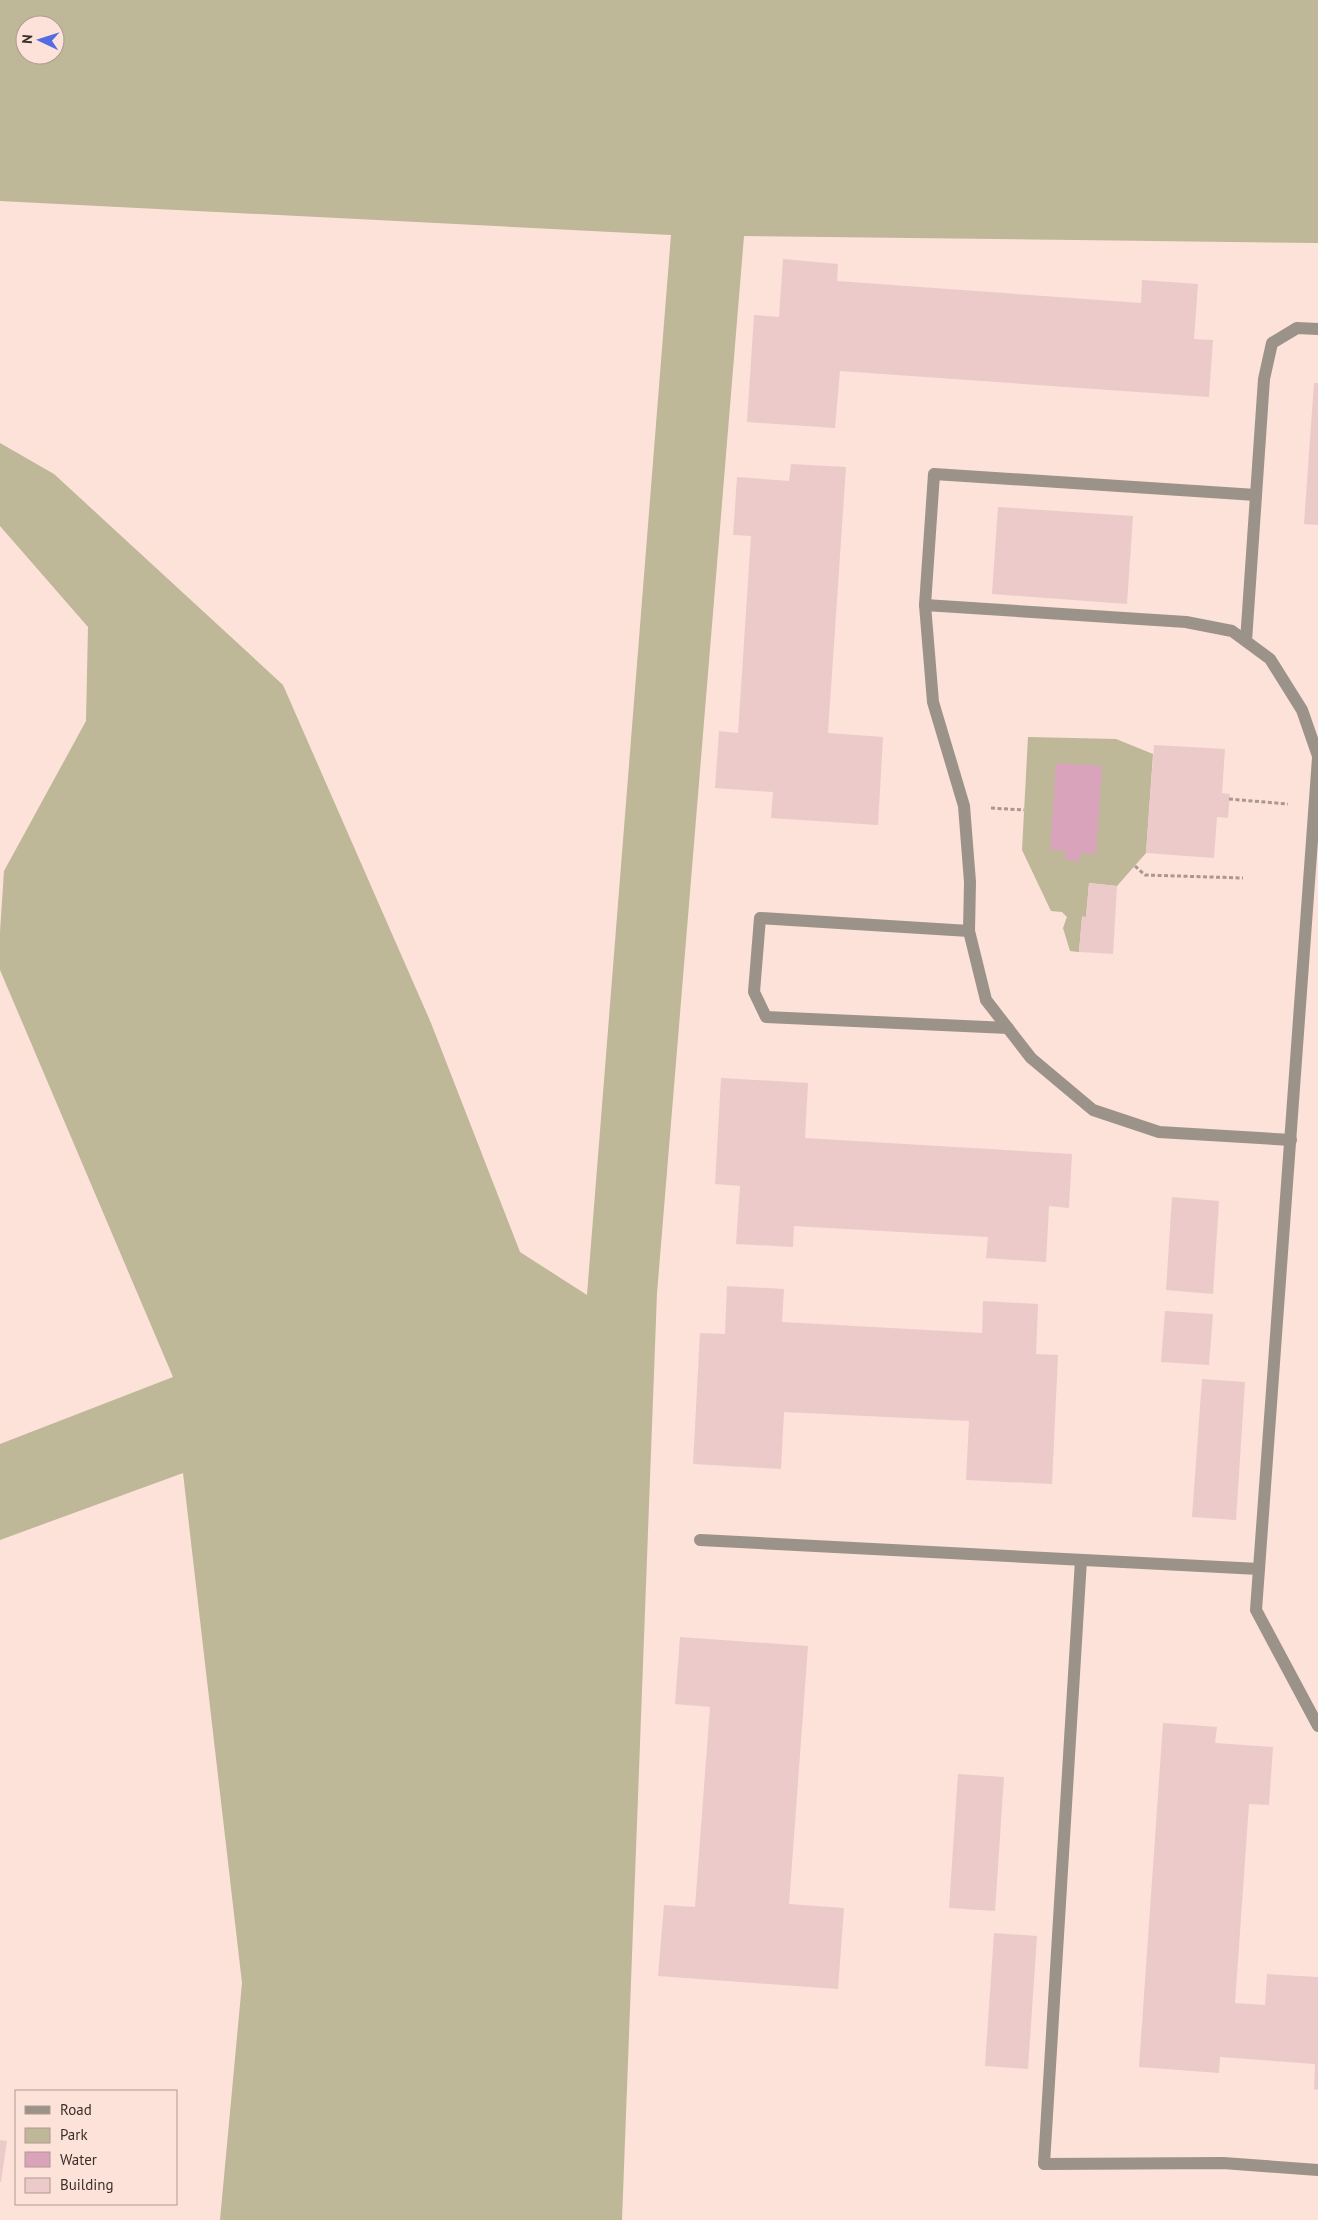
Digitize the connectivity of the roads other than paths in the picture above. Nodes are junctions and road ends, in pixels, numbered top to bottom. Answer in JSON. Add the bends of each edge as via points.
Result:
{"nodes":[{"id":1,"x":1318,"y":329,"type":"edge"},
{"id":2,"x":1256,"y":495,"type":"junction"},
{"id":3,"x":924,"y":604,"type":"junction"},
{"id":4,"x":1246,"y":641,"type":"junction"},
{"id":5,"x":1318,"y":757,"type":"edge"},
{"id":6,"x":969,"y":931,"type":"junction"},
{"id":7,"x":1008,"y":1028,"type":"junction"},
{"id":8,"x":1291,"y":1140,"type":"junction"},
{"id":9,"x":700,"y":1540,"type":"dead end"},
{"id":10,"x":1081,"y":1560,"type":"junction"},
{"id":11,"x":1259,"y":1569,"type":"junction"},
{"id":12,"x":1318,"y":1726,"type":"edge"},
{"id":13,"x":1318,"y":2170,"type":"edge"}],
"edges":[{"from":1,"to":2,"type":"lane","via":[[1297,328],[1272,343],[1264,379]]},
{"from":2,"to":3,"type":"lane","via":[[934,474]]},
{"from":2,"to":4,"type":"lane"},
{"from":3,"to":4,"type":"lane","via":[[1186,622],[1232,630]]},
{"from":3,"to":6,"type":"lane","via":[[933,702],[964,806],[970,882]]},
{"from":4,"to":5,"type":"lane","via":[[1270,660],[1302,710]]},
{"from":5,"to":8,"type":"lane"},
{"from":6,"to":7,"type":"lane","via":[[986,1000]]},
{"from":6,"to":7,"type":"lane","via":[[760,918],[754,992],[766,1017]]},
{"from":7,"to":8,"type":"lane","via":[[1031,1058],[1093,1110],[1159,1132]]},
{"from":8,"to":11,"type":"lane"},
{"from":9,"to":10,"type":"lane"},
{"from":10,"to":11,"type":"lane"},
{"from":10,"to":13,"type":"lane","via":[[1044,2164],[1223,2163]]},
{"from":11,"to":12,"type":"lane","via":[[1256,1610]]}]}
